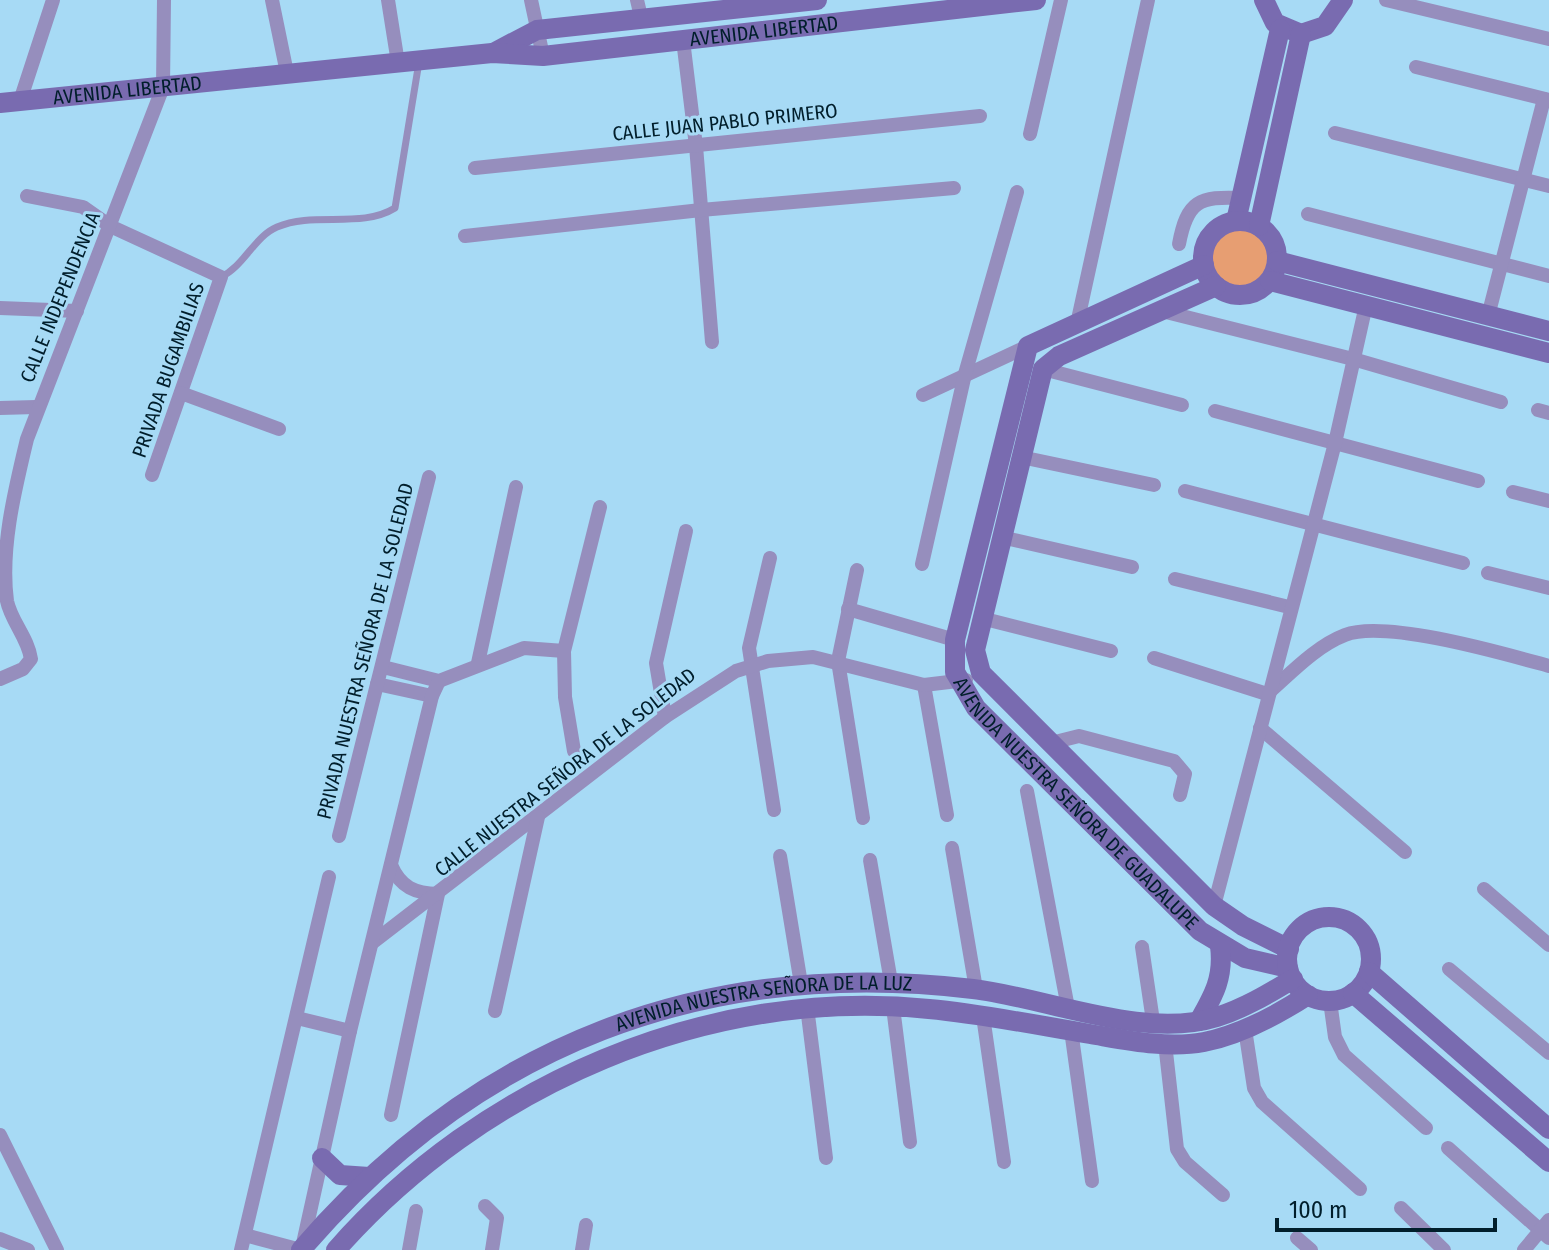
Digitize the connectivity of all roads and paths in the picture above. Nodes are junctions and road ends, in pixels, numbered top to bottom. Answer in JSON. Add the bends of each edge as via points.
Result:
{"nodes":[{"id":1,"x":53,"y":0,"type":"edge"},
{"id":2,"x":164,"y":0,"type":"edge"},
{"id":3,"x":272,"y":0,"type":"edge"},
{"id":4,"x":388,"y":0,"type":"edge"},
{"id":5,"x":531,"y":0,"type":"edge"},
{"id":6,"x":817,"y":0,"type":"edge"},
{"id":7,"x":1036,"y":0,"type":"edge"},
{"id":8,"x":1061,"y":0,"type":"edge"},
{"id":9,"x":1148,"y":0,"type":"edge"},
{"id":10,"x":1264,"y":0,"type":"edge"},
{"id":11,"x":1343,"y":0,"type":"edge"},
{"id":12,"x":1386,"y":0,"type":"edge"},
{"id":13,"x":639,"y":8,"type":"edge"},
{"id":14,"x":537,"y":30,"type":"junction"},
{"id":15,"x":1290,"y":31,"type":"junction"},
{"id":16,"x":1549,"y":39,"type":"edge"},
{"id":17,"x":683,"y":40,"type":"junction"},
{"id":18,"x":492,"y":53,"type":"junction"},
{"id":19,"x":543,"y":56,"type":"junction"},
{"id":20,"x":419,"y":62,"type":"junction"},
{"id":21,"x":398,"y":63,"type":"junction"},
{"id":22,"x":1416,"y":67,"type":"dead end"},
{"id":23,"x":287,"y":73,"type":"junction"},
{"id":24,"x":163,"y":87,"type":"junction"},
{"id":25,"x":1546,"y":99,"type":"edge"},
{"id":26,"x":10,"y":102,"type":"edge"},
{"id":27,"x":980,"y":116,"type":"dead end"},
{"id":28,"x":1335,"y":133,"type":"dead end"},
{"id":29,"x":1030,"y":134,"type":"dead end"},
{"id":30,"x":696,"y":146,"type":"junction"},
{"id":31,"x":475,"y":168,"type":"dead end"},
{"id":32,"x":1523,"y":179,"type":"junction"},
{"id":33,"x":1549,"y":186,"type":"edge"},
{"id":34,"x":954,"y":188,"type":"dead end"},
{"id":35,"x":1017,"y":192,"type":"dead end"},
{"id":36,"x":27,"y":196,"type":"dead end"},
{"id":37,"x":1242,"y":198,"type":"junction"},
{"id":38,"x":701,"y":210,"type":"junction"},
{"id":39,"x":1308,"y":214,"type":"dead end"},
{"id":40,"x":1236,"y":221,"type":"junction"},
{"id":41,"x":110,"y":226,"type":"junction"},
{"id":42,"x":1259,"y":226,"type":"junction"},
{"id":43,"x":465,"y":236,"type":"dead end"},
{"id":44,"x":1179,"y":244,"type":"dead end"},
{"id":45,"x":1204,"y":265,"type":"junction"},
{"id":46,"x":1503,"y":265,"type":"junction"},
{"id":47,"x":1273,"y":271,"type":"junction"},
{"id":48,"x":1549,"y":276,"type":"edge"},
{"id":49,"x":221,"y":277,"type":"junction"},
{"id":50,"x":1216,"y":286,"type":"junction"},
{"id":51,"x":1366,"y":305,"type":"junction"},
{"id":52,"x":0,"y":308,"type":"edge"},
{"id":53,"x":77,"y":311,"type":"junction"},
{"id":54,"x":1162,"y":311,"type":"junction"},
{"id":55,"x":1488,"y":316,"type":"junction"},
{"id":56,"x":1077,"y":324,"type":"junction"},
{"id":57,"x":1549,"y":331,"type":"edge"},
{"id":58,"x":712,"y":342,"type":"dead end"},
{"id":59,"x":1028,"y":346,"type":"junction"},
{"id":60,"x":1549,"y":353,"type":"edge"},
{"id":61,"x":1353,"y":359,"type":"junction"},
{"id":62,"x":1043,"y":369,"type":"junction"},
{"id":63,"x":965,"y":374,"type":"junction"},
{"id":64,"x":181,"y":393,"type":"junction"},
{"id":65,"x":923,"y":395,"type":"dead end"},
{"id":66,"x":1501,"y":402,"type":"dead end"},
{"id":67,"x":1182,"y":405,"type":"dead end"},
{"id":68,"x":36,"y":407,"type":"junction"},
{"id":69,"x":0,"y":408,"type":"edge"},
{"id":70,"x":1215,"y":411,"type":"dead end"},
{"id":71,"x":279,"y":429,"type":"dead end"},
{"id":72,"x":1335,"y":443,"type":"junction"},
{"id":73,"x":1021,"y":457,"type":"junction"},
{"id":74,"x":152,"y":475,"type":"dead end"},
{"id":75,"x":429,"y":477,"type":"dead end"},
{"id":76,"x":1478,"y":481,"type":"dead end"},
{"id":77,"x":1154,"y":485,"type":"dead end"},
{"id":78,"x":516,"y":487,"type":"dead end"},
{"id":79,"x":1185,"y":491,"type":"dead end"},
{"id":80,"x":1513,"y":492,"type":"dead end"},
{"id":81,"x":1549,"y":501,"type":"edge"},
{"id":82,"x":600,"y":507,"type":"dead end"},
{"id":83,"x":1311,"y":526,"type":"junction"},
{"id":84,"x":686,"y":531,"type":"dead end"},
{"id":85,"x":1001,"y":537,"type":"junction"},
{"id":86,"x":770,"y":558,"type":"dead end"},
{"id":87,"x":3,"y":562,"type":"edge"},
{"id":88,"x":1463,"y":563,"type":"dead end"},
{"id":89,"x":922,"y":564,"type":"dead end"},
{"id":90,"x":1132,"y":567,"type":"dead end"},
{"id":91,"x":857,"y":570,"type":"dead end"},
{"id":92,"x":1488,"y":573,"type":"dead end"},
{"id":93,"x":1175,"y":579,"type":"dead end"},
{"id":94,"x":1549,"y":588,"type":"edge"},
{"id":95,"x":1289,"y":607,"type":"junction"},
{"id":96,"x":848,"y":609,"type":"junction"},
{"id":97,"x":4,"y":611,"type":"edge"},
{"id":98,"x":981,"y":618,"type":"junction"},
{"id":99,"x":955,"y":640,"type":"junction"},
{"id":100,"x":564,"y":651,"type":"junction"},
{"id":101,"x":1111,"y":651,"type":"dead end"},
{"id":102,"x":1154,"y":658,"type":"dead end"},
{"id":103,"x":838,"y":661,"type":"junction"},
{"id":104,"x":478,"y":663,"type":"junction"},
{"id":105,"x":751,"y":666,"type":"junction"},
{"id":106,"x":1549,"y":666,"type":"edge"},
{"id":107,"x":383,"y":667,"type":"junction"},
{"id":108,"x":981,"y":673,"type":"junction"},
{"id":109,"x":0,"y":679,"type":"edge"},
{"id":110,"x":439,"y":681,"type":"junction"},
{"id":111,"x":959,"y":683,"type":"junction"},
{"id":112,"x":377,"y":684,"type":"junction"},
{"id":113,"x":924,"y":685,"type":"junction"},
{"id":114,"x":1267,"y":694,"type":"junction"},
{"id":115,"x":432,"y":696,"type":"junction"},
{"id":116,"x":665,"y":717,"type":"junction"},
{"id":117,"x":1260,"y":728,"type":"junction"},
{"id":118,"x":1051,"y":743,"type":"junction"},
{"id":119,"x":574,"y":751,"type":"dead end"},
{"id":120,"x":1027,"y":791,"type":"dead end"},
{"id":121,"x":1180,"y":795,"type":"dead end"},
{"id":122,"x":774,"y":810,"type":"dead end"},
{"id":123,"x":947,"y":815,"type":"dead end"},
{"id":124,"x":538,"y":817,"type":"junction"},
{"id":125,"x":863,"y":818,"type":"dead end"},
{"id":126,"x":339,"y":836,"type":"dead end"},
{"id":127,"x":952,"y":848,"type":"dead end"},
{"id":128,"x":1405,"y":852,"type":"dead end"},
{"id":129,"x":780,"y":856,"type":"dead end"},
{"id":130,"x":870,"y":860,"type":"dead end"},
{"id":131,"x":391,"y":865,"type":"junction"},
{"id":132,"x":329,"y":877,"type":"dead end"},
{"id":133,"x":1484,"y":889,"type":"dead end"},
{"id":134,"x":438,"y":894,"type":"junction"},
{"id":135,"x":1214,"y":906,"type":"junction"},
{"id":136,"x":372,"y":943,"type":"junction"},
{"id":137,"x":1549,"y":945,"type":"edge"},
{"id":138,"x":1220,"y":946,"type":"junction"},
{"id":139,"x":1142,"y":947,"type":"dead end"},
{"id":140,"x":1290,"y":965,"type":"junction"},
{"id":141,"x":1449,"y":969,"type":"dead end"},
{"id":142,"x":1369,"y":972,"type":"junction"},
{"id":143,"x":891,"y":982,"type":"junction"},
{"id":144,"x":801,"y":984,"type":"junction"},
{"id":145,"x":976,"y":989,"type":"junction"},
{"id":146,"x":1353,"y":993,"type":"junction"},
{"id":147,"x":1308,"y":995,"type":"junction"},
{"id":148,"x":1330,"y":1001,"type":"junction"},
{"id":149,"x":807,"y":1007,"type":"junction"},
{"id":150,"x":893,"y":1007,"type":"junction"},
{"id":151,"x":1068,"y":1008,"type":"junction"},
{"id":152,"x":495,"y":1011,"type":"dead end"},
{"id":153,"x":983,"y":1016,"type":"junction"},
{"id":154,"x":297,"y":1018,"type":"junction"},
{"id":155,"x":1153,"y":1021,"type":"junction"},
{"id":156,"x":1199,"y":1021,"type":"junction"},
{"id":157,"x":1245,"y":1029,"type":"junction"},
{"id":158,"x":1071,"y":1030,"type":"junction"},
{"id":159,"x":350,"y":1031,"type":"junction"},
{"id":160,"x":1165,"y":1043,"type":"junction"},
{"id":161,"x":1549,"y":1053,"type":"edge"},
{"id":162,"x":456,"y":1109,"type":"junction"},
{"id":163,"x":391,"y":1115,"type":"dead end"},
{"id":164,"x":1426,"y":1128,"type":"dead end"},
{"id":165,"x":1549,"y":1129,"type":"edge"},
{"id":166,"x":474,"y":1132,"type":"junction"},
{"id":167,"x":0,"y":1135,"type":"edge"},
{"id":168,"x":910,"y":1142,"type":"dead end"},
{"id":169,"x":1448,"y":1148,"type":"dead end"},
{"id":170,"x":322,"y":1158,"type":"junction"},
{"id":171,"x":826,"y":1158,"type":"dead end"},
{"id":172,"x":1004,"y":1162,"type":"dead end"},
{"id":173,"x":1549,"y":1162,"type":"edge"},
{"id":174,"x":369,"y":1177,"type":"junction"},
{"id":175,"x":1092,"y":1181,"type":"dead end"},
{"id":176,"x":1360,"y":1189,"type":"dead end"},
{"id":177,"x":1223,"y":1195,"type":"dead end"},
{"id":178,"x":485,"y":1206,"type":"dead end"},
{"id":179,"x":1401,"y":1208,"type":"dead end"},
{"id":180,"x":416,"y":1211,"type":"dead end"},
{"id":181,"x":586,"y":1225,"type":"dead end"},
{"id":182,"x":1546,"y":1229,"type":"edge"},
{"id":183,"x":1297,"y":1238,"type":"dead end"},
{"id":184,"x":0,"y":1239,"type":"edge"},
{"id":185,"x":243,"y":1243,"type":"edge"},
{"id":186,"x":28,"y":1250,"type":"edge"},
{"id":187,"x":57,"y":1250,"type":"edge"},
{"id":188,"x":301,"y":1250,"type":"edge"},
{"id":189,"x":336,"y":1250,"type":"edge"},
{"id":190,"x":409,"y":1250,"type":"edge"},
{"id":191,"x":492,"y":1250,"type":"edge"},
{"id":192,"x":582,"y":1250,"type":"edge"},
{"id":193,"x":1311,"y":1250,"type":"edge"},
{"id":194,"x":1444,"y":1250,"type":"edge"},
{"id":195,"x":1524,"y":1250,"type":"edge"}],
"edges":[{"from":1,"to":26,"type":"street"},
{"from":2,"to":24,"type":"street"},
{"from":3,"to":23,"type":"street"},
{"from":4,"to":21,"type":"street"},
{"from":5,"to":14,"type":"street"},
{"from":6,"to":13,"type":"street","name":"AVENIDA LIBERTAD"},
{"from":7,"to":17,"type":"street","name":"AVENIDA LIBERTAD"},
{"from":8,"to":29,"type":"street"},
{"from":9,"to":56,"type":"street"},
{"from":10,"to":15,"type":"street","via":[[1269,15]]},
{"from":11,"to":15,"type":"street","via":[[1325,26]]},
{"from":12,"to":16,"type":"street"},
{"from":13,"to":14,"type":"street","name":"AVENIDA LIBERTAD"},
{"from":14,"to":18,"type":"street","name":"AVENIDA LIBERTAD"},
{"from":14,"to":19,"type":"street"},
{"from":15,"to":37,"type":"street"},
{"from":15,"to":42,"type":"street"},
{"from":17,"to":19,"type":"street","name":"AVENIDA LIBERTAD"},
{"from":17,"to":30,"type":"street"},
{"from":18,"to":19,"type":"street","name":"AVENIDA LIBERTAD"},
{"from":18,"to":20,"type":"street","name":"AVENIDA LIBERTAD"},
{"from":20,"to":21,"type":"street","name":"AVENIDA LIBERTAD"},
{"from":20,"to":49,"type":"lane","via":[[395,208],[371,217],[296,220],[273,228],[236,270]]},
{"from":21,"to":23,"type":"street","name":"AVENIDA LIBERTAD"},
{"from":22,"to":25,"type":"street"},
{"from":23,"to":24,"type":"street","name":"AVENIDA LIBERTAD"},
{"from":24,"to":26,"type":"street","name":"AVENIDA LIBERTAD"},
{"from":24,"to":41,"type":"street","name":"CALLE INDEPENDENCIA"},
{"from":25,"to":32,"type":"street"},
{"from":27,"to":30,"type":"street","name":"CALLE JUAN PABLO PRIMERO"},
{"from":28,"to":32,"type":"street"},
{"from":30,"to":31,"type":"street","name":"CALLE JUAN PABLO PRIMERO"},
{"from":30,"to":38,"type":"street"},
{"from":32,"to":33,"type":"street"},
{"from":32,"to":46,"type":"street"},
{"from":34,"to":38,"type":"street"},
{"from":35,"to":63,"type":"street"},
{"from":36,"to":41,"type":"street","via":[[83,207]]},
{"from":37,"to":40,"type":"street"},
{"from":37,"to":44,"type":"street","via":[[1191,206]]},
{"from":38,"to":43,"type":"street"},
{"from":38,"to":58,"type":"street"},
{"from":39,"to":46,"type":"street"},
{"from":40,"to":42,"type":"street"},
{"from":40,"to":45,"type":"street","via":[[1208,241]]},
{"from":41,"to":49,"type":"street"},
{"from":41,"to":53,"type":"street","name":"CALLE INDEPENDENCIA"},
{"from":42,"to":47,"type":"street","via":[[1273,241]]},
{"from":45,"to":50,"type":"street"},
{"from":45,"to":56,"type":"street"},
{"from":46,"to":48,"type":"street"},
{"from":46,"to":55,"type":"street"},
{"from":47,"to":50,"type":"street","via":[[1250,295],[1238,296]]},
{"from":47,"to":51,"type":"street"},
{"from":47,"to":55,"type":"street"},
{"from":49,"to":64,"type":"street","name":"PRIVADA BUGAMBILIAS"},
{"from":50,"to":54,"type":"street"},
{"from":51,"to":60,"type":"street"},
{"from":51,"to":61,"type":"street"},
{"from":52,"to":53,"type":"street"},
{"from":53,"to":68,"type":"street","name":"CALLE INDEPENDENCIA"},
{"from":54,"to":61,"type":"street"},
{"from":54,"to":62,"type":"street","via":[[1059,356]]},
{"from":55,"to":57,"type":"street"},
{"from":56,"to":59,"type":"street"},
{"from":59,"to":63,"type":"street"},
{"from":59,"to":99,"type":"street","name":"AVENIDA NUESTRA SEÑORA DE GUADALUPE"},
{"from":61,"to":66,"type":"street"},
{"from":61,"to":72,"type":"street"},
{"from":62,"to":67,"type":"street"},
{"from":62,"to":73,"type":"street","name":"AVENIDA NUESTRA SEÑORA DE GUADALUPE"},
{"from":63,"to":65,"type":"street"},
{"from":63,"to":89,"type":"street"},
{"from":64,"to":71,"type":"street"},
{"from":64,"to":74,"type":"street","name":"PRIVADA BUGAMBILIAS"},
{"from":68,"to":69,"type":"street"},
{"from":68,"to":87,"type":"street","name":"CALLE INDEPENDENCIA"},
{"from":70,"to":72,"type":"street"},
{"from":72,"to":76,"type":"street"},
{"from":72,"to":83,"type":"street"},
{"from":73,"to":77,"type":"street"},
{"from":73,"to":85,"type":"street","name":"AVENIDA NUESTRA SEÑORA DE GUADALUPE"},
{"from":75,"to":107,"type":"street","name":"PRIVADA NUESTRA SEÑORA DE LA SOLEDAD"},
{"from":78,"to":104,"type":"street"},
{"from":79,"to":83,"type":"street"},
{"from":80,"to":81,"type":"street"},
{"from":82,"to":100,"type":"street"},
{"from":83,"to":88,"type":"street"},
{"from":83,"to":95,"type":"street"},
{"from":84,"to":116,"type":"street","via":[[656,663]]},
{"from":85,"to":90,"type":"street"},
{"from":85,"to":98,"type":"street","name":"AVENIDA NUESTRA SEÑORA DE GUADALUPE"},
{"from":86,"to":105,"type":"street","via":[[749,641]]},
{"from":87,"to":97,"type":"street","name":"CALLE INDEPENDENCIA"},
{"from":91,"to":96,"type":"street"},
{"from":92,"to":94,"type":"street"},
{"from":93,"to":95,"type":"street"},
{"from":95,"to":114,"type":"street"},
{"from":96,"to":99,"type":"street"},
{"from":96,"to":103,"type":"street"},
{"from":97,"to":109,"type":"street","name":"CALLE INDEPENDENCIA","via":[[30,651],[29,664]]},
{"from":98,"to":101,"type":"street"},
{"from":98,"to":108,"type":"street","name":"AVENIDA NUESTRA SEÑORA DE GUADALUPE","via":[[975,650]]},
{"from":99,"to":111,"type":"street","name":"AVENIDA NUESTRA SEÑORA DE GUADALUPE"},
{"from":100,"to":104,"type":"street","via":[[524,648]]},
{"from":100,"to":119,"type":"street"},
{"from":102,"to":114,"type":"street"},
{"from":103,"to":105,"type":"street","name":"CALLE NUESTRA SEÑORA DE LA SOLEDAD","via":[[800,657]]},
{"from":103,"to":113,"type":"street","name":"CALLE NUESTRA SEÑORA DE LA SOLEDAD"},
{"from":103,"to":125,"type":"street"},
{"from":104,"to":110,"type":"street"},
{"from":105,"to":116,"type":"street","name":"CALLE NUESTRA SEÑORA DE LA SOLEDAD","via":[[720,678]]},
{"from":105,"to":122,"type":"street"},
{"from":106,"to":114,"type":"street","via":[[1405,634],[1358,632],[1328,644]]},
{"from":107,"to":110,"type":"street"},
{"from":107,"to":112,"type":"street","name":"PRIVADA NUESTRA SEÑORA DE LA SOLEDAD"},
{"from":108,"to":111,"type":"street","name":"CALLE NUESTRA SEÑORA DE LA SOLEDAD"},
{"from":108,"to":118,"type":"street","name":"AVENIDA NUESTRA SEÑORA DE GUADALUPE"},
{"from":110,"to":115,"type":"street"},
{"from":111,"to":113,"type":"street","name":"CALLE NUESTRA SEÑORA DE LA SOLEDAD"},
{"from":111,"to":138,"type":"street","name":"AVENIDA NUESTRA SEÑORA DE GUADALUPE","via":[[976,708]]},
{"from":112,"to":115,"type":"street"},
{"from":112,"to":126,"type":"street","name":"PRIVADA NUESTRA SEÑORA DE LA SOLEDAD"},
{"from":113,"to":123,"type":"street"},
{"from":114,"to":117,"type":"street"},
{"from":115,"to":131,"type":"street"},
{"from":116,"to":124,"type":"street","name":"CALLE NUESTRA SEÑORA DE LA SOLEDAD"},
{"from":117,"to":128,"type":"street"},
{"from":117,"to":135,"type":"street"},
{"from":118,"to":121,"type":"street","via":[[1079,736],[1174,761],[1185,774]]},
{"from":118,"to":135,"type":"street","name":"AVENIDA NUESTRA SEÑORA DE GUADALUPE"},
{"from":120,"to":151,"type":"street"},
{"from":124,"to":134,"type":"street","name":"CALLE NUESTRA SEÑORA DE LA SOLEDAD"},
{"from":124,"to":152,"type":"street"},
{"from":127,"to":145,"type":"street"},
{"from":129,"to":144,"type":"street"},
{"from":130,"to":143,"type":"street"},
{"from":131,"to":134,"type":"street","via":[[408,888]]},
{"from":131,"to":136,"type":"street"},
{"from":132,"to":154,"type":"street"},
{"from":133,"to":137,"type":"street"},
{"from":134,"to":136,"type":"street","name":"CALLE NUESTRA SEÑORA DE LA SOLEDAD"},
{"from":134,"to":163,"type":"street"},
{"from":135,"to":140,"type":"street","name":"AVENIDA NUESTRA SEÑORA DE GUADALUPE"},
{"from":136,"to":159,"type":"street"},
{"from":138,"to":140,"type":"street","name":"AVENIDA NUESTRA SEÑORA DE GUADALUPE","via":[[1245,958]]},
{"from":138,"to":156,"type":"street","via":[[1221,976]]},
{"from":139,"to":155,"type":"street"},
{"from":140,"to":142,"type":"street","via":[[1307,924],[1337,917],[1361,932],[1369,944]]},
{"from":140,"to":147,"type":"street"},
{"from":140,"to":156,"type":"street","name":"AVENIDA NUESTRA SEÑORA DE LA LUZ","via":[[1255,1002]]},
{"from":141,"to":161,"type":"street"},
{"from":142,"to":146,"type":"street"},
{"from":142,"to":165,"type":"street"},
{"from":143,"to":144,"type":"street","name":"AVENIDA NUESTRA SEÑORA DE LA LUZ"},
{"from":143,"to":145,"type":"street","name":"AVENIDA NUESTRA SEÑORA DE LA LUZ"},
{"from":144,"to":162,"type":"street","name":"AVENIDA NUESTRA SEÑORA DE LA LUZ","via":[[742,990],[619,1023],[534,1062]]},
{"from":145,"to":151,"type":"street","name":"AVENIDA NUESTRA SEÑORA DE LA LUZ"},
{"from":146,"to":148,"type":"street"},
{"from":146,"to":173,"type":"street"},
{"from":147,"to":148,"type":"street"},
{"from":147,"to":157,"type":"street","name":"AVENIDA NUESTRA SEÑORA DE LA LUZ"},
{"from":148,"to":164,"type":"street","via":[[1335,1037],[1344,1055]]},
{"from":149,"to":150,"type":"street","name":"AVENIDA NUESTRA SEÑORA DE LA LUZ"},
{"from":149,"to":166,"type":"street","name":"AVENIDA NUESTRA SEÑORA DE LA LUZ","via":[[700,1026],[610,1055],[537,1090]]},
{"from":149,"to":171,"type":"street"},
{"from":150,"to":153,"type":"street","name":"AVENIDA NUESTRA SEÑORA DE LA LUZ"},
{"from":150,"to":168,"type":"street"},
{"from":151,"to":155,"type":"street","name":"AVENIDA NUESTRA SEÑORA DE LA LUZ"},
{"from":153,"to":158,"type":"street","name":"AVENIDA NUESTRA SEÑORA DE LA LUZ"},
{"from":153,"to":172,"type":"street"},
{"from":154,"to":159,"type":"street"},
{"from":154,"to":185,"type":"street"},
{"from":155,"to":156,"type":"street","name":"AVENIDA NUESTRA SEÑORA DE LA LUZ"},
{"from":157,"to":160,"type":"street","name":"AVENIDA NUESTRA SEÑORA DE LA LUZ","via":[[1203,1042]]},
{"from":157,"to":176,"type":"street","via":[[1257,1095]]},
{"from":158,"to":160,"type":"street","name":"AVENIDA NUESTRA SEÑORA DE LA LUZ"},
{"from":158,"to":175,"type":"street"},
{"from":159,"to":170,"type":"street"},
{"from":160,"to":177,"type":"street","via":[[1177,1149]]},
{"from":162,"to":166,"type":"street"},
{"from":162,"to":174,"type":"street","name":"AVENIDA NUESTRA SEÑORA DE LA LUZ"},
{"from":166,"to":189,"type":"street","name":"AVENIDA NUESTRA SEÑORA DE LA LUZ","via":[[409,1179]]},
{"from":167,"to":187,"type":"street"},
{"from":169,"to":182,"type":"street"},
{"from":170,"to":174,"type":"street","via":[[340,1175]]},
{"from":170,"to":188,"type":"street"},
{"from":174,"to":188,"type":"street","name":"AVENIDA NUESTRA SEÑORA DE LA LUZ"},
{"from":178,"to":191,"type":"street","via":[[497,1218]]},
{"from":179,"to":194,"type":"street"},
{"from":180,"to":190,"type":"street"},
{"from":181,"to":192,"type":"street"},
{"from":182,"to":195,"type":"street"},
{"from":183,"to":193,"type":"street"},
{"from":184,"to":186,"type":"street"},
{"from":185,"to":188,"type":"street"}]}
